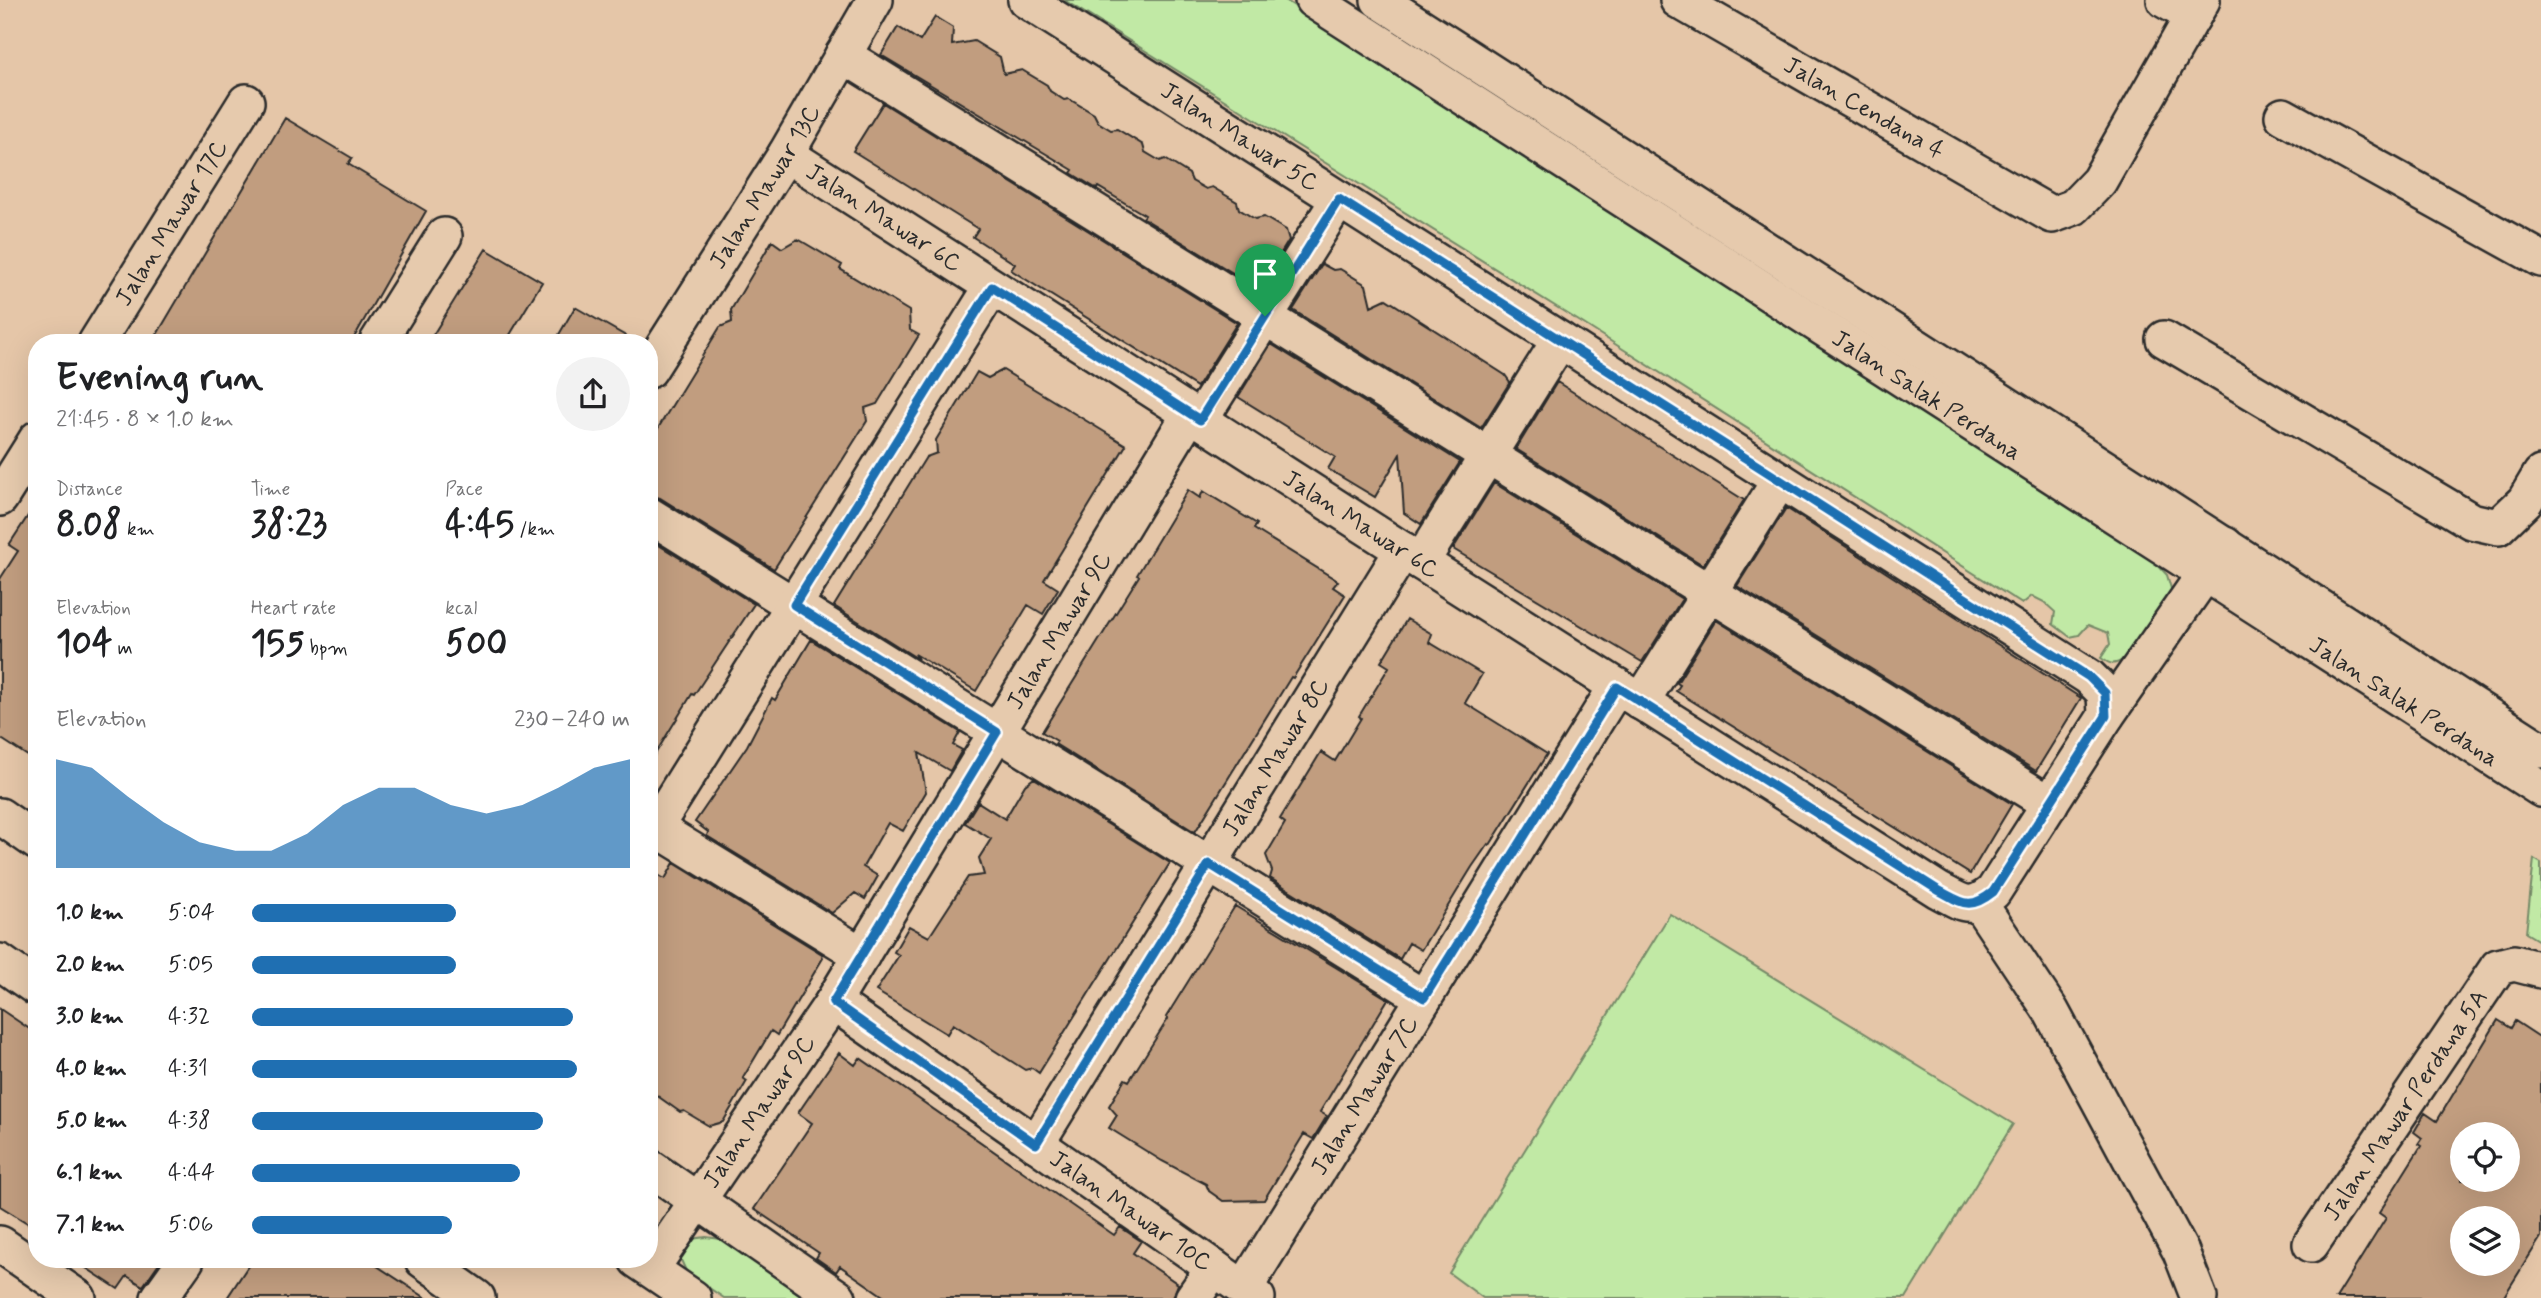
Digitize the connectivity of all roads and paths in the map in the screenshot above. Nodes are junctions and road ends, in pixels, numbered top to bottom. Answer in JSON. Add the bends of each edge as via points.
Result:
{"nodes":[{"id":1,"x":875,"y":0,"type":"edge"},
{"id":2,"x":1026,"y":0,"type":"edge"},
{"id":3,"x":1314,"y":0,"type":"edge"},
{"id":4,"x":1379,"y":0,"type":"edge"},
{"id":5,"x":1678,"y":0,"type":"edge"},
{"id":6,"x":2187,"y":5,"type":"edge"},
{"id":7,"x":1725,"y":12,"type":"edge"},
{"id":8,"x":843,"y":55,"type":"junction"},
{"id":9,"x":246,"y":102,"type":"dead end"},
{"id":10,"x":2283,"y":116,"type":"dead end"},
{"id":11,"x":786,"y":154,"type":"junction"},
{"id":12,"x":1339,"y":199,"type":"junction"},
{"id":13,"x":444,"y":236,"type":"dead end"},
{"id":14,"x":2541,"y":259,"type":"edge"},
{"id":15,"x":992,"y":287,"type":"junction"},
{"id":16,"x":1265,"y":316,"type":"junction"},
{"id":17,"x":102,"y":334,"type":"edge"},
{"id":18,"x":383,"y":334,"type":"edge"},
{"id":19,"x":2164,"y":339,"type":"dead end"},
{"id":20,"x":1560,"y":340,"type":"junction"},
{"id":21,"x":658,"y":356,"type":"edge"},
{"id":22,"x":1195,"y":417,"type":"junction"},
{"id":23,"x":28,"y":453,"type":"edge"},
{"id":24,"x":1488,"y":455,"type":"junction"},
{"id":25,"x":2541,"y":474,"type":"edge"},
{"id":26,"x":1780,"y":480,"type":"junction"},
{"id":27,"x":0,"y":498,"type":"edge"},
{"id":28,"x":658,"y":520,"type":"edge"},
{"id":29,"x":2225,"y":545,"type":"junction"},
{"id":30,"x":1412,"y":556,"type":"junction"},
{"id":31,"x":2205,"y":574,"type":"junction"},
{"id":32,"x":1709,"y":592,"type":"junction"},
{"id":33,"x":794,"y":605,"type":"junction"},
{"id":34,"x":1629,"y":694,"type":"junction"},
{"id":35,"x":2106,"y":716,"type":"junction"},
{"id":36,"x":997,"y":732,"type":"junction"},
{"id":37,"x":2541,"y":750,"type":"edge"},
{"id":38,"x":2541,"y":789,"type":"edge"},
{"id":39,"x":2050,"y":804,"type":"junction"},
{"id":40,"x":0,"y":816,"type":"edge"},
{"id":41,"x":658,"y":818,"type":"edge"},
{"id":42,"x":658,"y":833,"type":"edge"},
{"id":43,"x":28,"y":836,"type":"edge"},
{"id":44,"x":1209,"y":864,"type":"junction"},
{"id":45,"x":1979,"y":903,"type":"junction"},
{"id":46,"x":862,"y":955,"type":"junction"},
{"id":47,"x":0,"y":962,"type":"edge"},
{"id":48,"x":2541,"y":970,"type":"edge"},
{"id":49,"x":28,"y":982,"type":"edge"},
{"id":50,"x":1424,"y":998,"type":"junction"},
{"id":51,"x":833,"y":1002,"type":"junction"},
{"id":52,"x":1036,"y":1144,"type":"junction"},
{"id":53,"x":658,"y":1173,"type":"edge"},
{"id":54,"x":698,"y":1201,"type":"junction"},
{"id":55,"x":0,"y":1244,"type":"edge"},
{"id":56,"x":2311,"y":1244,"type":"dead end"},
{"id":57,"x":658,"y":1248,"type":"edge"},
{"id":58,"x":28,"y":1263,"type":"edge"},
{"id":59,"x":35,"y":1268,"type":"edge"},
{"id":60,"x":180,"y":1268,"type":"edge"},
{"id":61,"x":434,"y":1268,"type":"edge"},
{"id":62,"x":650,"y":1268,"type":"edge"},
{"id":63,"x":1214,"y":1268,"type":"junction"},
{"id":64,"x":1250,"y":1293,"type":"edge"},
{"id":65,"x":78,"y":1298,"type":"edge"},
{"id":66,"x":159,"y":1298,"type":"edge"},
{"id":67,"x":477,"y":1298,"type":"edge"},
{"id":68,"x":693,"y":1298,"type":"edge"},
{"id":69,"x":838,"y":1298,"type":"edge"},
{"id":70,"x":1194,"y":1298,"type":"edge"},
{"id":71,"x":2199,"y":1298,"type":"edge"}],
"edges":[{"from":1,"to":8,"type":"street","name":"Jalan Mawar 13C"},
{"from":2,"to":12,"type":"street","name":"Jalan Mawar 5C"},
{"from":3,"to":31,"type":"street","name":"Jalan Salak Perdana"},
{"from":4,"to":29,"type":"street","name":"Jalan Salak Perdana"},
{"from":5,"to":7,"type":"street","name":"Jalan Cendana 4"},
{"from":6,"to":7,"type":"street","name":"Jalan Cendana 4","via":[[2099,181],[2074,207],[2052,215]]},
{"from":8,"to":11,"type":"street","name":"Jalan Mawar 13C"},
{"from":8,"to":16,"type":"street"},
{"from":9,"to":17,"type":"street","name":"Jalan Mawar 17C"},
{"from":10,"to":14,"type":"street"},
{"from":11,"to":15,"type":"street","name":"Jalan Mawar 6C"},
{"from":11,"to":21,"type":"street","name":"Jalan Mawar 13C"},
{"from":12,"to":16,"type":"street","name":"Jalan Mawar 9C"},
{"from":12,"to":20,"type":"street","name":"Jalan Mawar 5C"},
{"from":13,"to":18,"type":"street"},
{"from":15,"to":22,"type":"street","name":"Jalan Mawar 6C"},
{"from":15,"to":33,"type":"street"},
{"from":16,"to":22,"type":"street","name":"Jalan Mawar 9C"},
{"from":16,"to":24,"type":"street"},
{"from":19,"to":25,"type":"street","via":[[2471,521],[2498,527],[2525,500]]},
{"from":20,"to":24,"type":"street","name":"Jalan Mawar 8C"},
{"from":20,"to":26,"type":"street","name":"Jalan Mawar 5C"},
{"from":22,"to":30,"type":"street","name":"Jalan Mawar 6C"},
{"from":22,"to":36,"type":"street","name":"Jalan Mawar 9C"},
{"from":23,"to":27,"type":"street"},
{"from":24,"to":30,"type":"street","name":"Jalan Mawar 8C"},
{"from":24,"to":32,"type":"street"},
{"from":26,"to":32,"type":"street","name":"Jalan Mawar 7C"},
{"from":26,"to":35,"type":"street","name":"Jalan Mawar 5C","via":[[2089,677],[2105,693]]},
{"from":28,"to":33,"type":"street"},
{"from":29,"to":31,"type":"street"},
{"from":29,"to":37,"type":"street","name":"Jalan Salak Perdana"},
{"from":30,"to":34,"type":"street","name":"Jalan Mawar 6C"},
{"from":30,"to":44,"type":"street","name":"Jalan Mawar 8C"},
{"from":31,"to":35,"type":"street"},
{"from":31,"to":38,"type":"street","name":"Jalan Salak Perdana"},
{"from":32,"to":34,"type":"street","name":"Jalan Mawar 7C"},
{"from":32,"to":39,"type":"street"},
{"from":33,"to":36,"type":"street"},
{"from":33,"to":41,"type":"street"},
{"from":34,"to":45,"type":"street","name":"Jalan Mawar 6C","via":[[1938,890],[1963,903]]},
{"from":34,"to":50,"type":"street","name":"Jalan Mawar 7C"},
{"from":35,"to":39,"type":"street"},
{"from":36,"to":44,"type":"street"},
{"from":36,"to":46,"type":"street","name":"Jalan Mawar 9C"},
{"from":39,"to":45,"type":"street","via":[[1993,892]]},
{"from":40,"to":43,"type":"street"},
{"from":42,"to":46,"type":"street"},
{"from":44,"to":50,"type":"street"},
{"from":44,"to":52,"type":"street","name":"Jalan Mawar 8C"},
{"from":45,"to":71,"type":"street","via":[[2051,1011],[2181,1252]]},
{"from":46,"to":51,"type":"street","name":"Jalan Mawar 9C"},
{"from":47,"to":49,"type":"street"},
{"from":48,"to":56,"type":"street","name":"Jalan Mawar Perdana 5A","via":[[2514,962],[2498,967]]},
{"from":50,"to":64,"type":"street","name":"Jalan Mawar 7C"},
{"from":51,"to":52,"type":"street","name":"Jalan Mawar 10C"},
{"from":51,"to":54,"type":"street","name":"Jalan Mawar 9C"},
{"from":52,"to":63,"type":"street","name":"Jalan Mawar 10C"},
{"from":53,"to":54,"type":"street"},
{"from":54,"to":57,"type":"street","name":"Jalan Mawar 9C"},
{"from":54,"to":69,"type":"street"},
{"from":55,"to":58,"type":"street"},
{"from":59,"to":65,"type":"street"},
{"from":60,"to":66,"type":"street"},
{"from":61,"to":67,"type":"street"},
{"from":62,"to":68,"type":"street"},
{"from":63,"to":64,"type":"street","name":"Jalan Mawar 10C"},
{"from":63,"to":70,"type":"street"}]}
